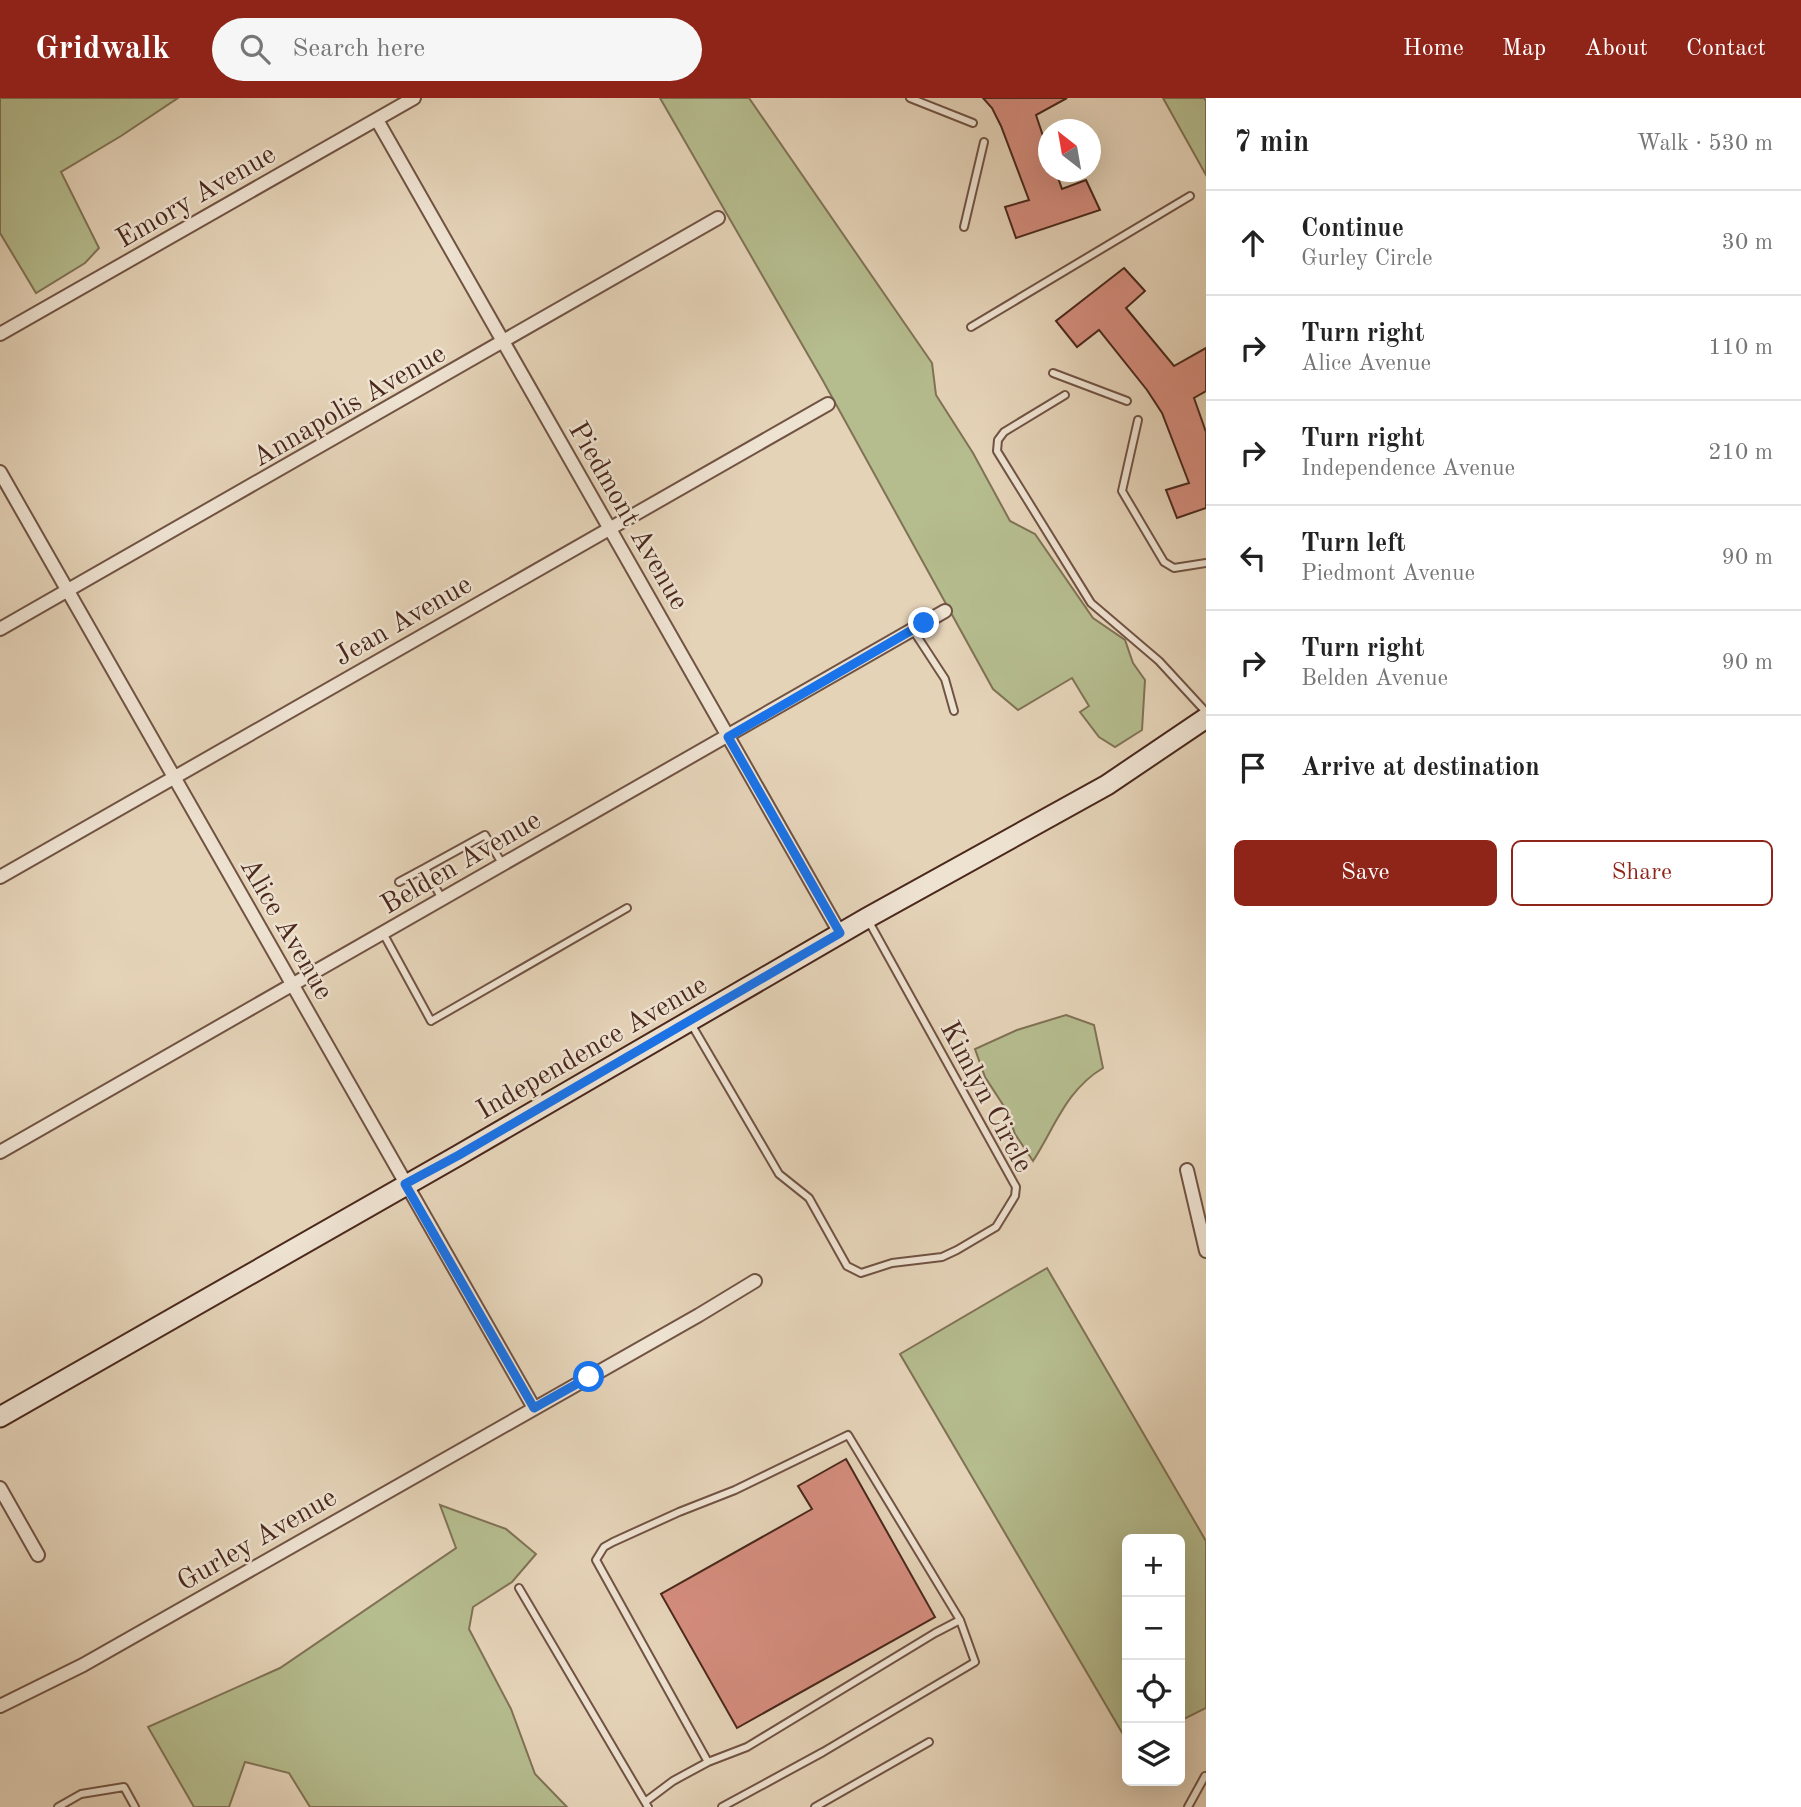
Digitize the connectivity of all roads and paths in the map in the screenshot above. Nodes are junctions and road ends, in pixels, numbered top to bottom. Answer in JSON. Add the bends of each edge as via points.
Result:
{"nodes":[{"id":1,"x":414,"y":98,"type":"edge"},
{"id":2,"x":910,"y":98,"type":"edge"},
{"id":3,"x":377,"y":120,"type":"junction"},
{"id":4,"x":973,"y":123,"type":"dead end"},
{"id":5,"x":984,"y":142,"type":"dead end"},
{"id":6,"x":1190,"y":196,"type":"dead end"},
{"id":7,"x":718,"y":218,"type":"dead end"},
{"id":8,"x":964,"y":227,"type":"dead end"},
{"id":9,"x":971,"y":327,"type":"dead end"},
{"id":10,"x":0,"y":334,"type":"edge"},
{"id":11,"x":504,"y":342,"type":"junction"},
{"id":12,"x":1053,"y":373,"type":"dead end"},
{"id":13,"x":1065,"y":395,"type":"dead end"},
{"id":14,"x":1127,"y":401,"type":"dead end"},
{"id":15,"x":828,"y":404,"type":"dead end"},
{"id":16,"x":1138,"y":419,"type":"dead end"},
{"id":17,"x":0,"y":472,"type":"edge"},
{"id":18,"x":608,"y":529,"type":"junction"},
{"id":19,"x":1206,"y":564,"type":"edge"},
{"id":20,"x":68,"y":590,"type":"junction"},
{"id":21,"x":945,"y":611,"type":"dead end"},
{"id":22,"x":0,"y":629,"type":"edge"},
{"id":23,"x":913,"y":629,"type":"junction"},
{"id":24,"x":954,"y":711,"type":"dead end"},
{"id":25,"x":1206,"y":712,"type":"edge"},
{"id":26,"x":1206,"y":718,"type":"edge"},
{"id":27,"x":728,"y":737,"type":"junction"},
{"id":28,"x":174,"y":778,"type":"junction"},
{"id":29,"x":503,"y":865,"type":"junction"},
{"id":30,"x":425,"y":868,"type":"junction"},
{"id":31,"x":0,"y":877,"type":"edge"},
{"id":32,"x":399,"y":883,"type":"dead end"},
{"id":33,"x":442,"y":900,"type":"junction"},
{"id":34,"x":627,"y":908,"type":"dead end"},
{"id":35,"x":867,"y":918,"type":"junction"},
{"id":36,"x":383,"y":933,"type":"junction"},
{"id":37,"x":840,"y":933,"type":"junction"},
{"id":38,"x":292,"y":984,"type":"junction"},
{"id":39,"x":689,"y":1022,"type":"junction"},
{"id":40,"x":0,"y":1152,"type":"edge"},
{"id":41,"x":1187,"y":1170,"type":"dead end"},
{"id":42,"x":405,"y":1184,"type":"junction"},
{"id":43,"x":1206,"y":1251,"type":"edge"},
{"id":44,"x":755,"y":1281,"type":"dead end"},
{"id":45,"x":534,"y":1408,"type":"junction"},
{"id":46,"x":0,"y":1417,"type":"edge"},
{"id":47,"x":0,"y":1488,"type":"edge"},
{"id":48,"x":38,"y":1555,"type":"dead end"},
{"id":49,"x":519,"y":1588,"type":"dead end"},
{"id":50,"x":960,"y":1620,"type":"junction"},
{"id":51,"x":0,"y":1706,"type":"edge"},
{"id":52,"x":929,"y":1742,"type":"dead end"},
{"id":53,"x":708,"y":1762,"type":"junction"},
{"id":54,"x":1205,"y":1776,"type":"edge"},
{"id":55,"x":647,"y":1805,"type":"edge"},
{"id":56,"x":58,"y":1807,"type":"edge"},
{"id":57,"x":135,"y":1807,"type":"edge"},
{"id":58,"x":722,"y":1807,"type":"edge"},
{"id":59,"x":815,"y":1807,"type":"edge"},
{"id":60,"x":1188,"y":1807,"type":"edge"}],
"edges":[{"from":1,"to":3,"type":"street","name":"Emory Avenue"},
{"from":2,"to":4,"type":"lane"},
{"from":3,"to":10,"type":"street","name":"Emory Avenue"},
{"from":3,"to":11,"type":"street","name":"Piedmont Avenue"},
{"from":5,"to":8,"type":"lane"},
{"from":6,"to":9,"type":"lane"},
{"from":7,"to":11,"type":"street","name":"Annapolis Avenue"},
{"from":11,"to":18,"type":"street","name":"Piedmont Avenue"},
{"from":11,"to":20,"type":"street","name":"Annapolis Avenue"},
{"from":12,"to":14,"type":"lane"},
{"from":13,"to":25,"type":"lane","via":[[1004,432],[997,451],[1091,603],[1159,661]]},
{"from":15,"to":18,"type":"street","name":"Jean Avenue"},
{"from":16,"to":19,"type":"lane","via":[[1122,491],[1164,562],[1174,568]]},
{"from":17,"to":20,"type":"street","name":"Alice Avenue"},
{"from":18,"to":27,"type":"street","name":"Piedmont Avenue"},
{"from":18,"to":28,"type":"street","name":"Jean Avenue"},
{"from":20,"to":22,"type":"street","name":"Annapolis Avenue"},
{"from":20,"to":28,"type":"street","name":"Alice Avenue"},
{"from":21,"to":23,"type":"street","name":"Belden Avenue"},
{"from":23,"to":24,"type":"lane","via":[[945,680]]},
{"from":23,"to":27,"type":"street","name":"Belden Avenue"},
{"from":26,"to":35,"type":"street","name":"Independence Avenue","via":[[1107,785]]},
{"from":27,"to":29,"type":"street","name":"Belden Avenue"},
{"from":27,"to":37,"type":"street","name":"Piedmont Avenue"},
{"from":28,"to":31,"type":"street","name":"Jean Avenue"},
{"from":28,"to":38,"type":"street","name":"Alice Avenue"},
{"from":29,"to":30,"type":"lane","via":[[485,835]]},
{"from":29,"to":33,"type":"street","name":"Belden Avenue"},
{"from":30,"to":32,"type":"lane"},
{"from":30,"to":33,"type":"lane"},
{"from":33,"to":36,"type":"street","name":"Belden Avenue"},
{"from":34,"to":36,"type":"lane","via":[[431,1021]]},
{"from":35,"to":37,"type":"street","name":"Independence Avenue"},
{"from":35,"to":39,"type":"lane","name":"Kimlyn Circle","via":[[1014,1180],[1015,1196],[996,1227],[987,1233],[942,1257],[892,1263],[861,1273],[847,1266],[809,1198],[779,1174]]},
{"from":36,"to":38,"type":"street","name":"Belden Avenue"},
{"from":37,"to":39,"type":"street","name":"Independence Avenue"},
{"from":38,"to":40,"type":"street","name":"Belden Avenue"},
{"from":38,"to":42,"type":"street","name":"Alice Avenue"},
{"from":39,"to":42,"type":"street","name":"Independence Avenue"},
{"from":41,"to":43,"type":"street"},
{"from":42,"to":45,"type":"street","name":"Alice Avenue"},
{"from":42,"to":46,"type":"street","name":"Independence Avenue"},
{"from":44,"to":45,"type":"street","name":"Gurley Avenue"},
{"from":45,"to":51,"type":"street","name":"Gurley Avenue","via":[[83,1665]]},
{"from":47,"to":48,"type":"street"},
{"from":49,"to":55,"type":"lane"},
{"from":50,"to":53,"type":"lane","via":[[747,1747]]},
{"from":50,"to":53,"type":"lane","via":[[848,1434],[735,1490],[612,1542],[596,1560]]},
{"from":50,"to":58,"type":"lane","via":[[975,1662]]},
{"from":52,"to":59,"type":"lane"},
{"from":53,"to":55,"type":"lane","via":[[673,1781]]},
{"from":54,"to":60,"type":"lane"},
{"from":56,"to":57,"type":"lane","via":[[80,1794],[124,1787]]}]}
